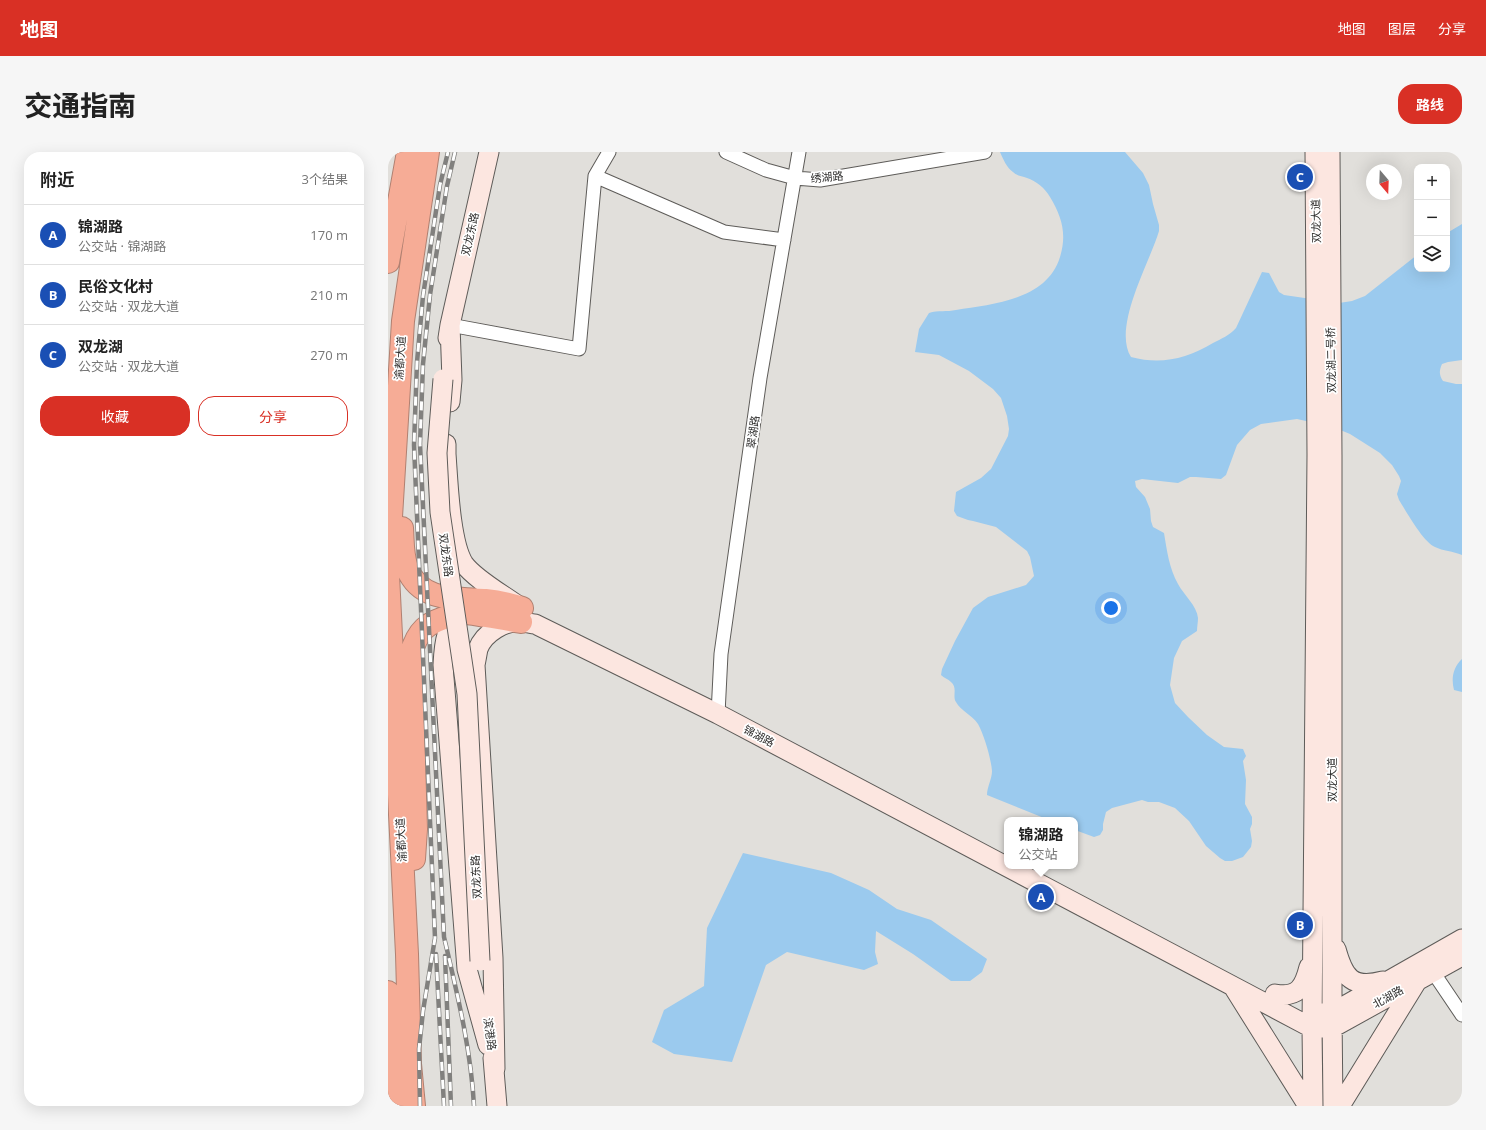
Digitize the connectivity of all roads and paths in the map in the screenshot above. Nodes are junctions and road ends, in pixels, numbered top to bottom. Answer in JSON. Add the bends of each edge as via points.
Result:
{"nodes":[{"id":1,"x":408,"y":152,"type":"edge"},
{"id":2,"x":428,"y":152,"type":"edge"},
{"id":3,"x":489,"y":152,"type":"edge"},
{"id":4,"x":609,"y":152,"type":"edge"},
{"id":5,"x":726,"y":152,"type":"edge"},
{"id":6,"x":799,"y":152,"type":"edge"},
{"id":7,"x":985,"y":152,"type":"edge"},
{"id":8,"x":1315,"y":152,"type":"edge"},
{"id":9,"x":1330,"y":152,"type":"edge"},
{"id":10,"x":595,"y":176,"type":"junction"},
{"id":11,"x":795,"y":178,"type":"junction"},
{"id":12,"x":784,"y":240,"type":"junction"},
{"id":13,"x":388,"y":262,"type":"edge"},
{"id":14,"x":1323,"y":266,"type":"junction"},
{"id":15,"x":450,"y":325,"type":"junction"},
{"id":16,"x":397,"y":418,"type":"junction"},
{"id":17,"x":1325,"y":455,"type":"junction"},
{"id":18,"x":388,"y":566,"type":"edge"},
{"id":19,"x":388,"y":574,"type":"edge"},
{"id":20,"x":464,"y":613,"type":"junction"},
{"id":21,"x":522,"y":615,"type":"junction"},
{"id":22,"x":718,"y":709,"type":"junction"},
{"id":23,"x":1004,"y":852,"type":"edge"},
{"id":24,"x":1004,"y":863,"type":"edge"},
{"id":25,"x":1014,"y":869,"type":"edge"},
{"id":26,"x":1036,"y":869,"type":"edge"},
{"id":27,"x":1332,"y":933,"type":"junction"},
{"id":28,"x":1459,"y":946,"type":"edge"},
{"id":29,"x":407,"y":954,"type":"junction"},
{"id":30,"x":1312,"y":954,"type":"junction"},
{"id":31,"x":480,"y":961,"type":"joint"},
{"id":32,"x":1425,"y":970,"type":"junction"},
{"id":33,"x":1392,"y":978,"type":"junction"},
{"id":34,"x":1233,"y":987,"type":"junction"},
{"id":35,"x":388,"y":992,"type":"edge"},
{"id":36,"x":1275,"y":994,"type":"junction"},
{"id":37,"x":1462,"y":1015,"type":"edge"},
{"id":38,"x":1332,"y":1020,"type":"junction"},
{"id":39,"x":1312,"y":1021,"type":"junction"},
{"id":40,"x":495,"y":1069,"type":"junction"},
{"id":41,"x":395,"y":1106,"type":"edge"},
{"id":42,"x":414,"y":1106,"type":"edge"},
{"id":43,"x":496,"y":1106,"type":"edge"},
{"id":44,"x":1308,"y":1106,"type":"edge"},
{"id":45,"x":1313,"y":1106,"type":"edge"},
{"id":46,"x":1333,"y":1106,"type":"edge"},
{"id":47,"x":1340,"y":1106,"type":"edge"}],
"edges":[{"from":1,"to":13,"type":"highway"},
{"from":2,"to":16,"type":"highway","name":"渝都大道","via":[[402,321]]},
{"from":3,"to":15,"type":"street","name":"双龙东路"},
{"from":4,"to":10,"type":"street"},
{"from":5,"to":11,"type":"street","name":"绣湖路","via":[[766,170]]},
{"from":6,"to":11,"type":"street","name":"翠湖路"},
{"from":7,"to":11,"type":"street","name":"绣湖路","via":[[820,180]]},
{"from":8,"to":14,"type":"street","name":"双龙大道"},
{"from":9,"to":14,"type":"street","name":"双龙大道"},
{"from":10,"to":12,"type":"street","via":[[724,232]]},
{"from":10,"to":15,"type":"street","via":[[579,349]]},
{"from":11,"to":12,"type":"street","name":"翠湖路"},
{"from":12,"to":22,"type":"street","name":"翠湖路","via":[[760,378],[721,654]]},
{"from":14,"to":17,"type":"street","name":"双龙湖二号桥"},
{"from":15,"to":21,"type":"street","name":"锦湖路","via":[[452,380],[446,454],[457,547],[464,564],[473,574]]},
{"from":15,"to":31,"type":"street","name":"双龙东路","bridge":true,"via":[[437,453],[440,512],[467,694]]},
{"from":16,"to":18,"type":"highway","name":"渝都大道"},
{"from":16,"to":21,"type":"highway","via":[[404,556],[407,569],[423,589],[436,595],[488,600]]},
{"from":17,"to":27,"type":"street","name":"双龙大道"},
{"from":17,"to":30,"type":"street","name":"双龙大道"},
{"from":19,"to":29,"type":"highway","name":"渝都大道"},
{"from":20,"to":21,"type":"highway"},
{"from":20,"to":29,"type":"highway","via":[[430,623],[421,631],[411,654],[416,829]]},
{"from":20,"to":40,"type":"street","via":[[451,624],[445,637],[443,665],[467,968]]},
{"from":21,"to":22,"type":"street","name":"锦湖路"},
{"from":21,"to":40,"type":"street","via":[[487,636],[479,648],[475,665],[494,958]]},
{"from":22,"to":23,"type":"street","name":"锦湖路"},
{"from":22,"to":24,"type":"street","name":"锦湖路"},
{"from":25,"to":34,"type":"street","name":"锦湖路"},
{"from":26,"to":36,"type":"street"},
{"from":27,"to":33,"type":"street","via":[[1340,965],[1345,974],[1354,981],[1372,984]]},
{"from":27,"to":38,"type":"street","name":"双龙大道"},
{"from":28,"to":32,"type":"street","name":"北湖路"},
{"from":29,"to":42,"type":"highway","name":"渝都大道","via":[[410,1064]]},
{"from":30,"to":36,"type":"street","via":[[1305,982],[1301,987],[1290,994]]},
{"from":30,"to":39,"type":"street","name":"双龙大道"},
{"from":31,"to":40,"type":"street","name":"滨港路"},
{"from":32,"to":33,"type":"street","name":"北湖路"},
{"from":32,"to":37,"type":"street"},
{"from":32,"to":38,"type":"street","name":"北湖路"},
{"from":32,"to":47,"type":"street"},
{"from":33,"to":38,"type":"street","name":"北湖路"},
{"from":34,"to":39,"type":"street","name":"锦湖路"},
{"from":34,"to":44,"type":"street"},
{"from":35,"to":41,"type":"highway"},
{"from":36,"to":39,"type":"street"},
{"from":38,"to":39,"type":"street","name":"北湖路"},
{"from":38,"to":46,"type":"street","name":"双龙大道"},
{"from":39,"to":45,"type":"street","name":"双龙大道"},
{"from":40,"to":43,"type":"street","name":"滨港路"}]}
